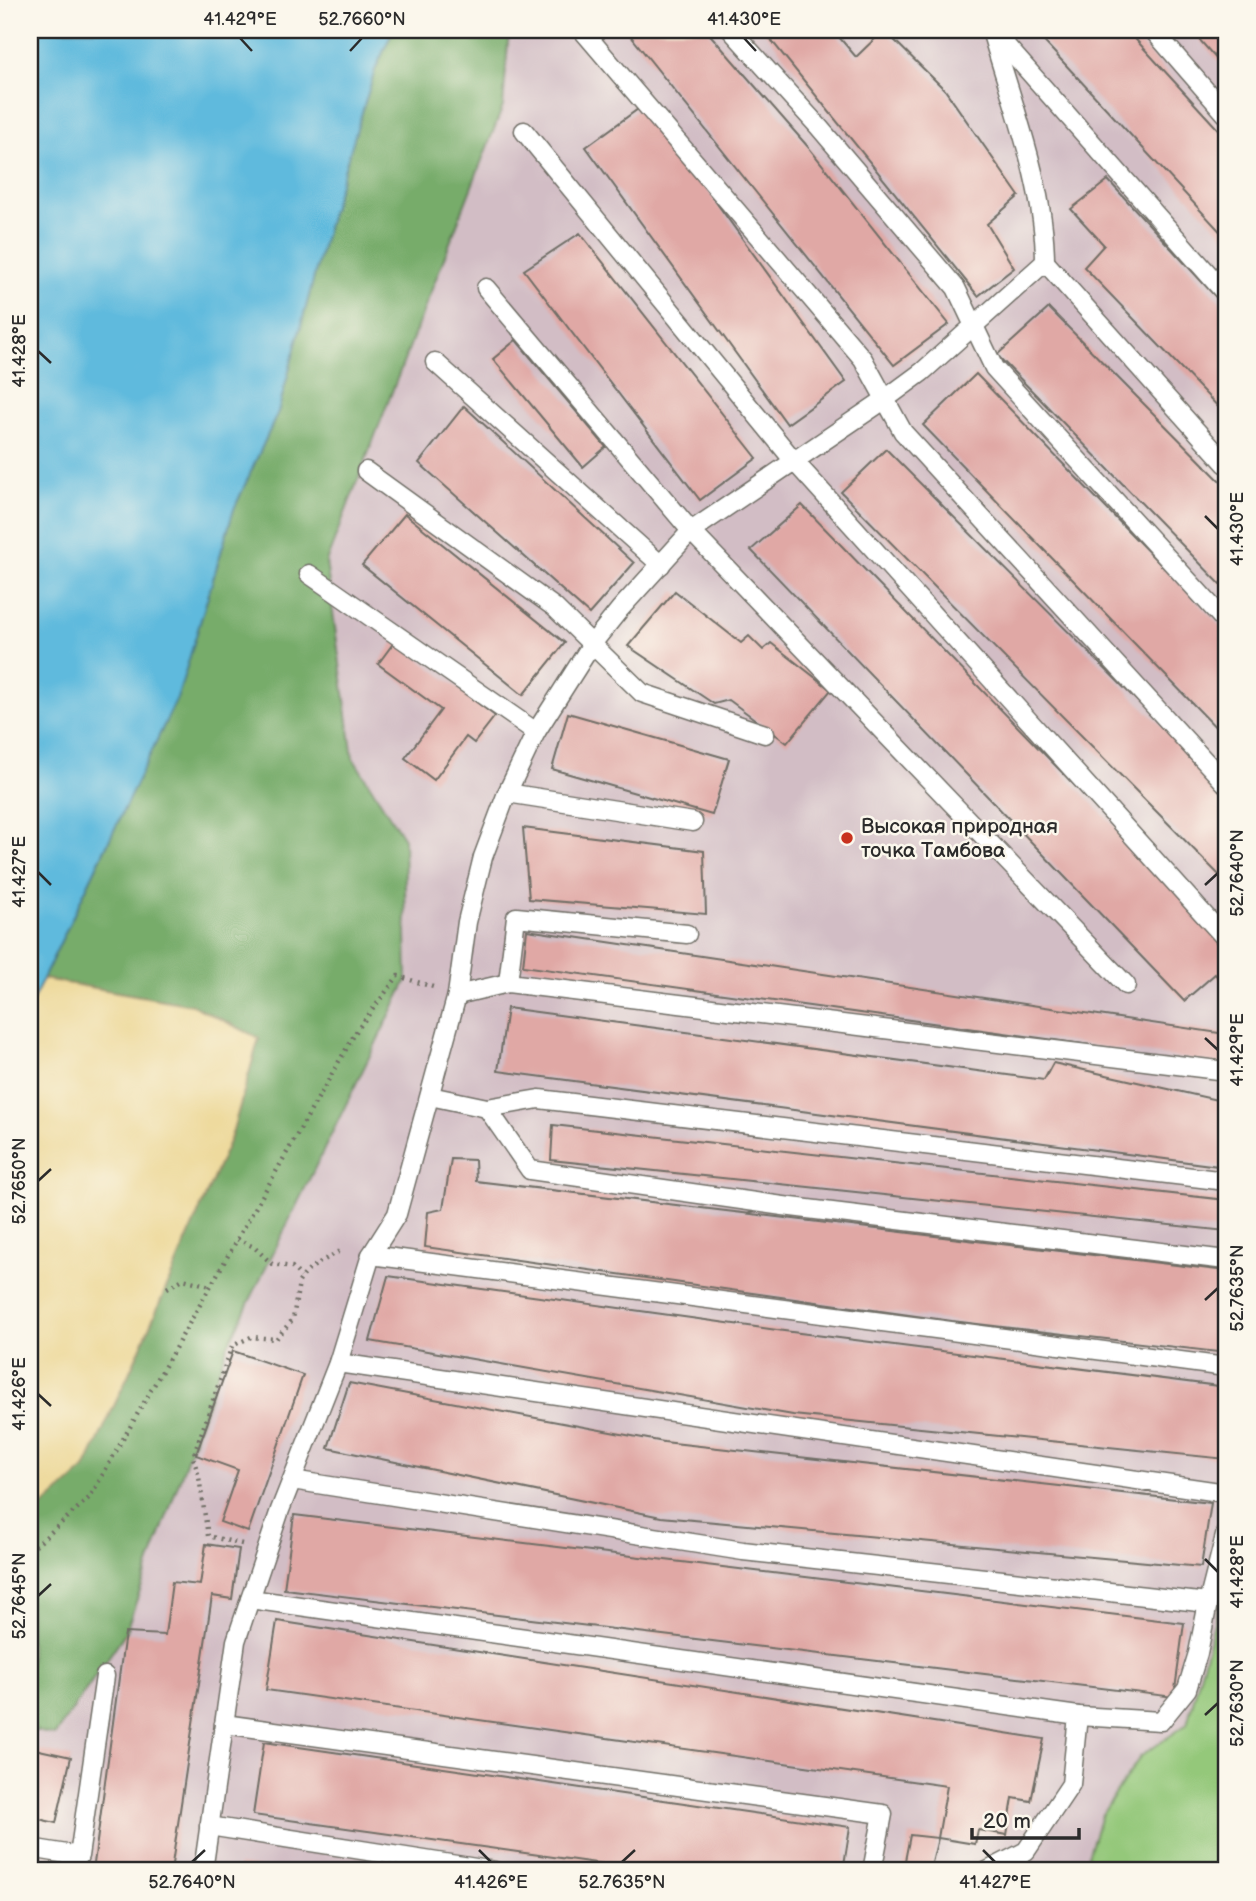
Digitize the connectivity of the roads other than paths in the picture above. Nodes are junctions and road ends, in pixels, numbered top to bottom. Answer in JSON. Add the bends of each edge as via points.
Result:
{"nodes":[{"id":1,"x":582,"y":30,"type":"edge"},
{"id":2,"x":731,"y":30,"type":"edge"},
{"id":3,"x":991,"y":30,"type":"edge"},
{"id":4,"x":1153,"y":30,"type":"edge"},
{"id":5,"x":1226,"y":114,"type":"edge"},
{"id":6,"x":524,"y":131,"type":"dead end"},
{"id":7,"x":1045,"y":262,"type":"junction"},
{"id":8,"x":486,"y":288,"type":"dead end"},
{"id":9,"x":1226,"y":295,"type":"edge"},
{"id":10,"x":974,"y":327,"type":"junction"},
{"id":11,"x":435,"y":362,"type":"dead end"},
{"id":12,"x":884,"y":400,"type":"junction"},
{"id":13,"x":794,"y":461,"type":"junction"},
{"id":14,"x":1226,"y":464,"type":"edge"},
{"id":15,"x":366,"y":471,"type":"dead end"},
{"id":16,"x":691,"y":531,"type":"junction"},
{"id":17,"x":661,"y":565,"type":"junction"},
{"id":18,"x":309,"y":574,"type":"dead end"},
{"id":19,"x":1226,"y":622,"type":"edge"},
{"id":20,"x":592,"y":644,"type":"junction"},
{"id":21,"x":536,"y":732,"type":"junction"},
{"id":22,"x":765,"y":734,"type":"dead end"},
{"id":23,"x":1226,"y":784,"type":"edge"},
{"id":24,"x":507,"y":793,"type":"junction"},
{"id":25,"x":693,"y":822,"type":"dead end"},
{"id":26,"x":687,"y":934,"type":"dead end"},
{"id":27,"x":1226,"y":940,"type":"edge"},
{"id":28,"x":508,"y":984,"type":"junction"},
{"id":29,"x":1126,"y":985,"type":"dead end"},
{"id":30,"x":457,"y":995,"type":"junction"},
{"id":31,"x":1226,"y":1071,"type":"edge"},
{"id":32,"x":429,"y":1096,"type":"junction"},
{"id":33,"x":486,"y":1108,"type":"junction"},
{"id":34,"x":1226,"y":1181,"type":"edge"},
{"id":35,"x":371,"y":1255,"type":"junction"},
{"id":36,"x":1226,"y":1260,"type":"edge"},
{"id":37,"x":338,"y":1363,"type":"junction"},
{"id":38,"x":1226,"y":1367,"type":"edge"},
{"id":39,"x":292,"y":1479,"type":"junction"},
{"id":40,"x":1226,"y":1493,"type":"edge"},
{"id":41,"x":1226,"y":1532,"type":"edge"},
{"id":42,"x":250,"y":1599,"type":"junction"},
{"id":43,"x":1208,"y":1603,"type":"junction"},
{"id":44,"x":105,"y":1676,"type":"dead end"},
{"id":45,"x":1078,"y":1716,"type":"junction"},
{"id":46,"x":224,"y":1724,"type":"junction"},
{"id":47,"x":209,"y":1826,"type":"junction"},
{"id":48,"x":30,"y":1848,"type":"edge"},
{"id":49,"x":203,"y":1871,"type":"edge"},
{"id":50,"x":495,"y":1871,"type":"edge"},
{"id":51,"x":872,"y":1871,"type":"edge"},
{"id":52,"x":987,"y":1871,"type":"edge"}],
"edges":[{"from":1,"to":12,"type":"lane","via":[[863,359]]},
{"from":2,"to":10,"type":"lane","via":[[956,288]]},
{"from":3,"to":7,"type":"lane","via":[[1041,201]]},
{"from":3,"to":9,"type":"lane"},
{"from":4,"to":5,"type":"lane"},
{"from":6,"to":13,"type":"lane"},
{"from":7,"to":10,"type":"lane"},
{"from":7,"to":14,"type":"lane"},
{"from":8,"to":16,"type":"lane"},
{"from":10,"to":12,"type":"lane"},
{"from":10,"to":19,"type":"lane","via":[[994,368]]},
{"from":11,"to":17,"type":"lane"},
{"from":12,"to":13,"type":"lane"},
{"from":12,"to":23,"type":"lane","via":[[903,432]]},
{"from":13,"to":16,"type":"lane"},
{"from":13,"to":27,"type":"lane"},
{"from":15,"to":20,"type":"lane","via":[[554,607]]},
{"from":16,"to":17,"type":"lane"},
{"from":16,"to":29,"type":"lane"},
{"from":17,"to":20,"type":"lane"},
{"from":18,"to":21,"type":"lane"},
{"from":20,"to":21,"type":"lane"},
{"from":20,"to":22,"type":"lane","via":[[642,693]]},
{"from":21,"to":24,"type":"lane"},
{"from":24,"to":25,"type":"lane"},
{"from":24,"to":30,"type":"lane","via":[[483,856],[467,922]]},
{"from":26,"to":28,"type":"lane","via":[[516,916]]},
{"from":28,"to":30,"type":"lane"},
{"from":28,"to":31,"type":"lane"},
{"from":30,"to":32,"type":"lane"},
{"from":32,"to":33,"type":"lane"},
{"from":32,"to":35,"type":"lane","via":[[397,1214]]},
{"from":33,"to":34,"type":"lane","via":[[539,1099]]},
{"from":33,"to":36,"type":"lane","via":[[530,1170]]},
{"from":35,"to":37,"type":"lane"},
{"from":35,"to":38,"type":"lane"},
{"from":37,"to":39,"type":"lane"},
{"from":37,"to":40,"type":"lane"},
{"from":39,"to":42,"type":"lane"},
{"from":39,"to":43,"type":"lane","via":[[743,1551]]},
{"from":41,"to":43,"type":"lane"},
{"from":42,"to":45,"type":"lane"},
{"from":42,"to":46,"type":"lane","via":[[236,1641]]},
{"from":43,"to":45,"type":"lane","via":[[1186,1689],[1161,1721]]},
{"from":44,"to":48,"type":"lane","via":[[79,1856]]},
{"from":45,"to":52,"type":"lane","via":[[1072,1784],[1026,1852]]},
{"from":46,"to":47,"type":"lane"},
{"from":46,"to":51,"type":"lane","via":[[883,1814]]},
{"from":47,"to":49,"type":"lane"},
{"from":47,"to":50,"type":"lane"}]}
